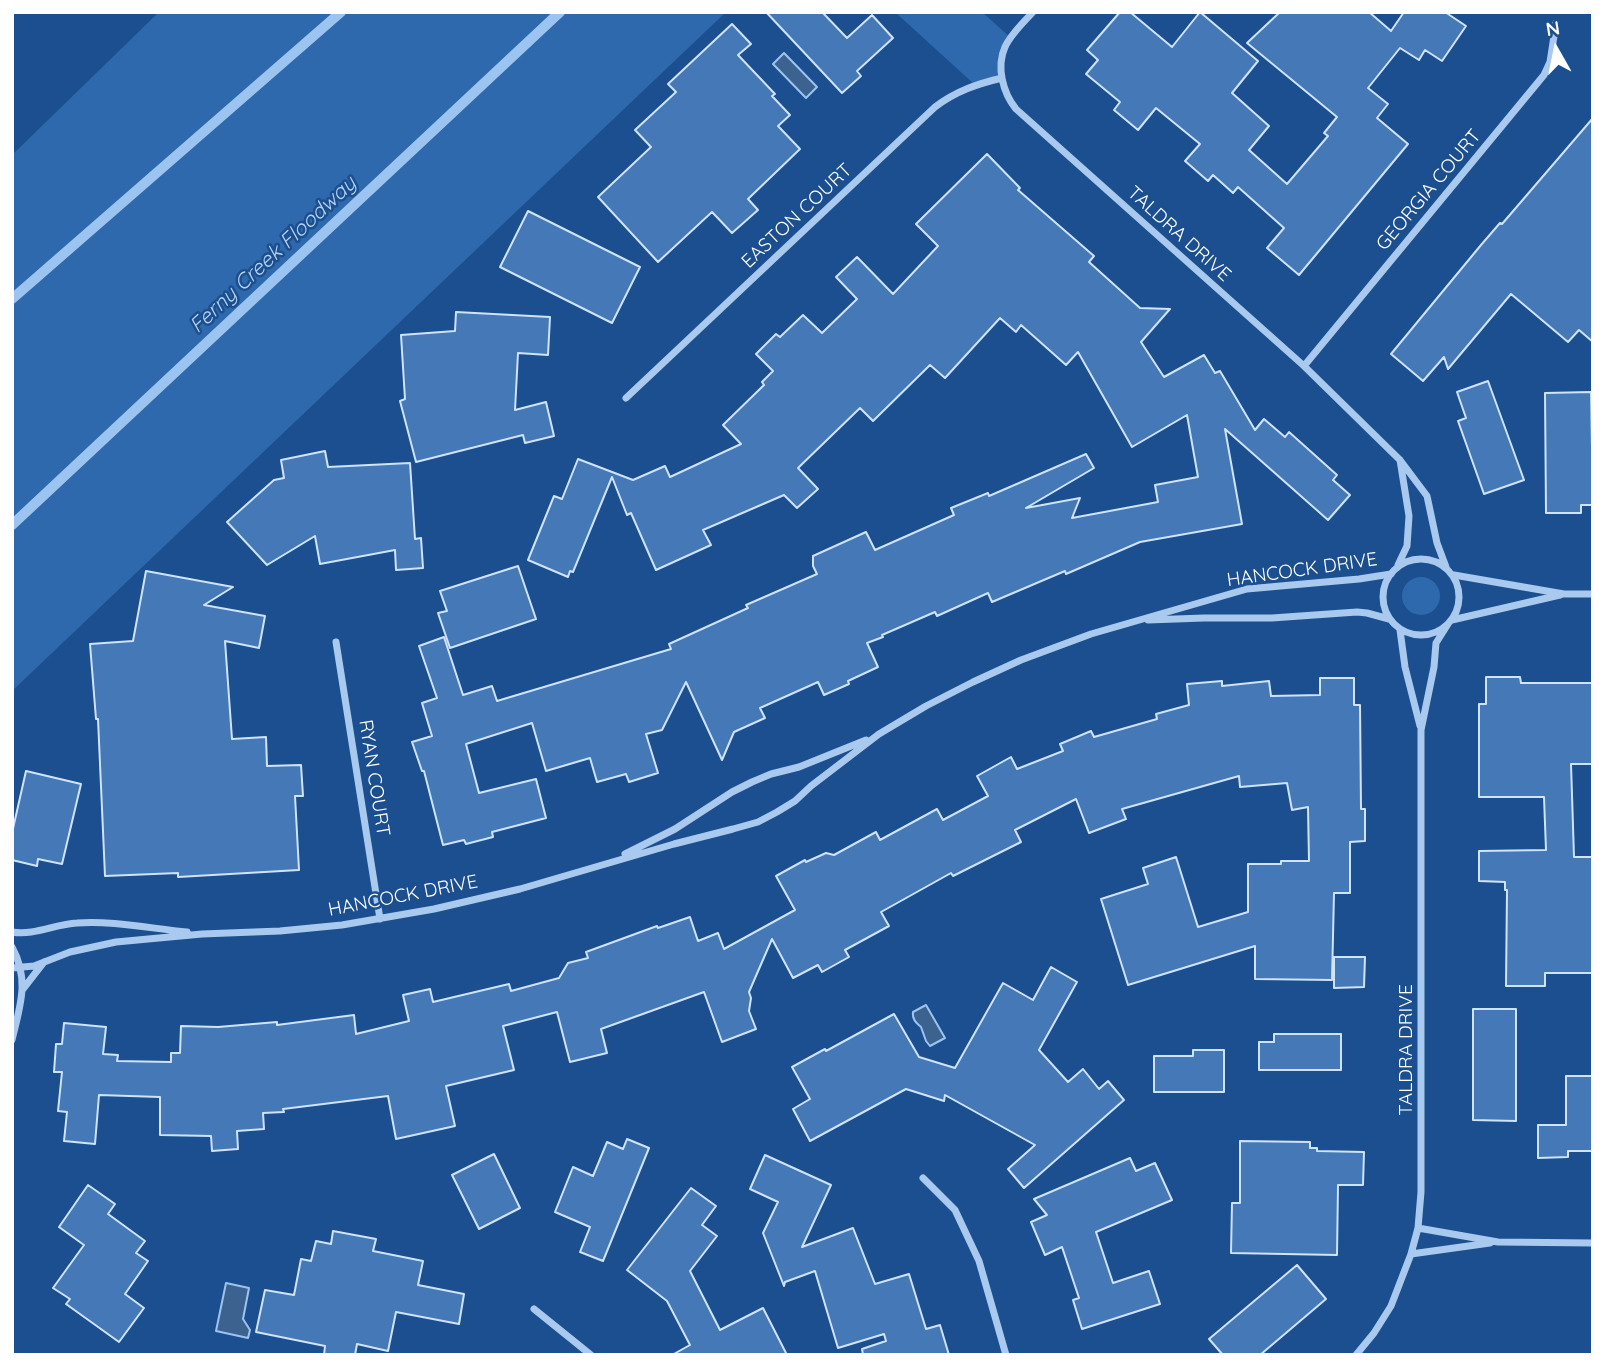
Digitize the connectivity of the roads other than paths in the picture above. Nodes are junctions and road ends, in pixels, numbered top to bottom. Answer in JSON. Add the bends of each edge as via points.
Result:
{"nodes":[{"id":1,"x":1032,"y":12,"type":"edge"},
{"id":2,"x":1556,"y":23,"type":"dead end"},
{"id":3,"x":1002,"y":78,"type":"junction"},
{"id":4,"x":1304,"y":366,"type":"junction"},
{"id":5,"x":626,"y":398,"type":"dead end"},
{"id":6,"x":1400,"y":460,"type":"junction"},
{"id":7,"x":1398,"y":566,"type":"junction"},
{"id":8,"x":1446,"y":567,"type":"junction"},
{"id":9,"x":1391,"y":574,"type":"junction"},
{"id":10,"x":1454,"y":575,"type":"junction"},
{"id":11,"x":1564,"y":594,"type":"junction"},
{"id":12,"x":1593,"y":594,"type":"edge"},
{"id":13,"x":1389,"y":619,"type":"junction"},
{"id":14,"x":1137,"y":621,"type":"junction"},
{"id":15,"x":1450,"y":622,"type":"junction"},
{"id":16,"x":1400,"y":630,"type":"junction"},
{"id":17,"x":336,"y":642,"type":"dead end"},
{"id":18,"x":1421,"y":730,"type":"junction"},
{"id":19,"x":879,"y":734,"type":"junction"},
{"id":20,"x":605,"y":863,"type":"junction"},
{"id":21,"x":380,"y":919,"type":"junction"},
{"id":22,"x":12,"y":932,"type":"edge"},
{"id":23,"x":29,"y":933,"type":"junction"},
{"id":24,"x":202,"y":934,"type":"junction"},
{"id":25,"x":12,"y":946,"type":"edge"},
{"id":26,"x":44,"y":962,"type":"junction"},
{"id":27,"x":16,"y":968,"type":"edge"},
{"id":28,"x":23,"y":989,"type":"junction"},
{"id":29,"x":12,"y":1040,"type":"edge"},
{"id":30,"x":923,"y":1178,"type":"dead end"},
{"id":31,"x":1419,"y":1228,"type":"junction"},
{"id":32,"x":1498,"y":1242,"type":"junction"},
{"id":33,"x":1593,"y":1243,"type":"edge"},
{"id":34,"x":1411,"y":1254,"type":"junction"},
{"id":35,"x":534,"y":1309,"type":"dead end"},
{"id":36,"x":591,"y":1355,"type":"edge"},
{"id":37,"x":1006,"y":1355,"type":"edge"},
{"id":38,"x":1356,"y":1355,"type":"edge"}],
"edges":[{"from":1,"to":3,"type":"street","via":[[1004,49]]},
{"from":2,"to":4,"type":"street","name":"GEORGIA COURT","via":[[1544,75]]},
{"from":3,"to":4,"type":"street","name":"TALDRA DRIVE","via":[[1016,109]]},
{"from":3,"to":5,"type":"street","name":"EASTON COURT","via":[[959,91],[935,107]]},
{"from":4,"to":6,"type":"street","name":"TALDRA DRIVE"},
{"from":6,"to":7,"type":"street","via":[[1409,528]]},
{"from":6,"to":8,"type":"street","name":"TALDRA DRIVE","via":[[1427,496]]},
{"from":7,"to":8,"type":"street","via":[[1422,559]]},
{"from":7,"to":9,"type":"street"},
{"from":8,"to":10,"type":"street"},
{"from":9,"to":13,"type":"street","via":[[1382,597]]},
{"from":9,"to":14,"type":"street","name":"HANCOCK DRIVE","via":[[1247,589]]},
{"from":10,"to":11,"type":"street"},
{"from":10,"to":15,"type":"street","via":[[1460,599]]},
{"from":11,"to":12,"type":"street"},
{"from":11,"to":15,"type":"street"},
{"from":13,"to":14,"type":"street","name":"HANCOCK DRIVE","via":[[1357,612]]},
{"from":13,"to":16,"type":"street"},
{"from":14,"to":19,"type":"street","name":"HANCOCK DRIVE","via":[[1091,634],[973,681]]},
{"from":15,"to":16,"type":"street","via":[[1425,635]]},
{"from":15,"to":18,"type":"street","name":"TALDRA DRIVE","via":[[1436,643]]},
{"from":16,"to":18,"type":"street","name":"TALDRA DRIVE"},
{"from":17,"to":21,"type":"street","name":"RYAN COURT"},
{"from":18,"to":31,"type":"street","name":"TALDRA DRIVE"},
{"from":19,"to":20,"type":"street","name":"HANCOCK DRIVE","via":[[752,782],[676,829]]},
{"from":19,"to":20,"type":"street","name":"HANCOCK DRIVE","via":[[794,801],[758,822]]},
{"from":20,"to":21,"type":"street","name":"HANCOCK DRIVE","via":[[520,888]]},
{"from":21,"to":24,"type":"street","name":"HANCOCK DRIVE","via":[[280,931]]},
{"from":22,"to":23,"type":"street","name":"HANCOCK DRIVE"},
{"from":23,"to":24,"type":"street","name":"HANCOCK DRIVE","via":[[80,922]]},
{"from":23,"to":25,"type":"street"},
{"from":24,"to":26,"type":"street","name":"HANCOCK DRIVE","via":[[92,946]]},
{"from":25,"to":27,"type":"street"},
{"from":26,"to":27,"type":"street","name":"HANCOCK DRIVE"},
{"from":26,"to":28,"type":"street"},
{"from":27,"to":28,"type":"street"},
{"from":28,"to":29,"type":"street"},
{"from":30,"to":37,"type":"street","via":[[955,1210],[979,1261]]},
{"from":31,"to":32,"type":"street"},
{"from":31,"to":34,"type":"street","name":"TALDRA DRIVE"},
{"from":32,"to":33,"type":"street"},
{"from":32,"to":34,"type":"street"},
{"from":34,"to":38,"type":"street","name":"TALDRA DRIVE","via":[[1391,1306]]},
{"from":35,"to":36,"type":"street"}]}
